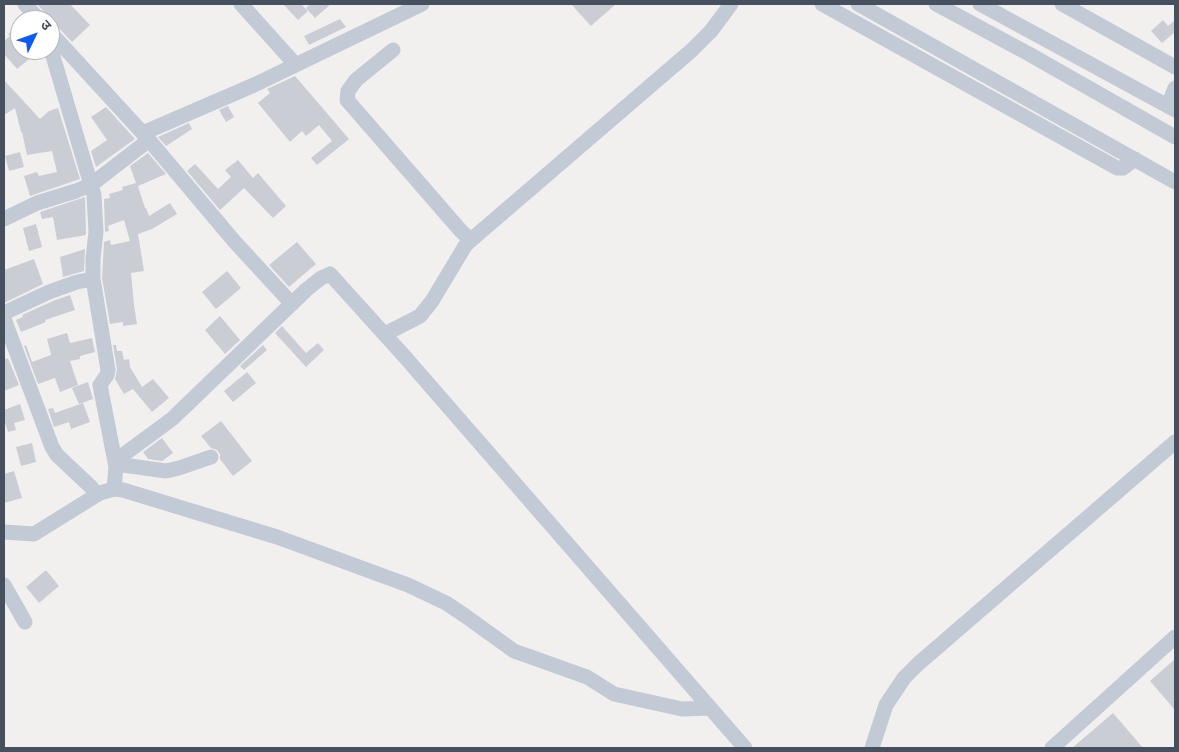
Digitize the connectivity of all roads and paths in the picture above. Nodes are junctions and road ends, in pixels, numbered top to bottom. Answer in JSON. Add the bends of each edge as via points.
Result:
{"nodes":[{"id":1,"x":241,"y":4,"type":"edge"},
{"id":2,"x":422,"y":4,"type":"edge"},
{"id":3,"x":731,"y":4,"type":"edge"},
{"id":4,"x":822,"y":4,"type":"edge"},
{"id":5,"x":858,"y":4,"type":"edge"},
{"id":6,"x":936,"y":4,"type":"edge"},
{"id":7,"x":980,"y":4,"type":"edge"},
{"id":8,"x":1062,"y":4,"type":"edge"},
{"id":9,"x":60,"y":43,"type":"edge"},
{"id":10,"x":393,"y":50,"type":"dead end"},
{"id":11,"x":54,"y":60,"type":"edge"},
{"id":12,"x":295,"y":64,"type":"junction"},
{"id":13,"x":1175,"y":66,"type":"edge"},
{"id":14,"x":1175,"y":88,"type":"edge"},
{"id":15,"x":1171,"y":108,"type":"edge"},
{"id":16,"x":146,"y":137,"type":"junction"},
{"id":17,"x":1175,"y":137,"type":"edge"},
{"id":18,"x":1135,"y":159,"type":"junction"},
{"id":19,"x":1175,"y":182,"type":"edge"},
{"id":20,"x":92,"y":184,"type":"junction"},
{"id":21,"x":4,"y":219,"type":"edge"},
{"id":22,"x":471,"y":240,"type":"junction"},
{"id":23,"x":94,"y":279,"type":"junction"},
{"id":24,"x":292,"y":304,"type":"junction"},
{"id":25,"x":4,"y":313,"type":"edge"},
{"id":26,"x":4,"y":319,"type":"edge"},
{"id":27,"x":385,"y":334,"type":"junction"},
{"id":28,"x":1175,"y":442,"type":"edge"},
{"id":29,"x":211,"y":457,"type":"dead end"},
{"id":30,"x":116,"y":463,"type":"junction"},
{"id":31,"x":114,"y":489,"type":"junction"},
{"id":32,"x":97,"y":496,"type":"junction"},
{"id":33,"x":4,"y":532,"type":"edge"},
{"id":34,"x":4,"y":585,"type":"edge"},
{"id":35,"x":25,"y":622,"type":"dead end"},
{"id":36,"x":1175,"y":637,"type":"edge"},
{"id":37,"x":710,"y":708,"type":"junction"},
{"id":38,"x":745,"y":748,"type":"edge"},
{"id":39,"x":872,"y":748,"type":"edge"},
{"id":40,"x":1052,"y":748,"type":"edge"}],
"edges":[{"from":1,"to":12,"type":"street"},
{"from":2,"to":12,"type":"street"},
{"from":3,"to":22,"type":"street","via":[[692,50]]},
{"from":4,"to":18,"type":"street","via":[[1117,168],[1123,168]]},
{"from":5,"to":18,"type":"street"},
{"from":6,"to":17,"type":"street"},
{"from":7,"to":15,"type":"street"},
{"from":8,"to":13,"type":"street"},
{"from":9,"to":16,"type":"street"},
{"from":10,"to":22,"type":"street","via":[[356,80],[348,91],[347,100]]},
{"from":11,"to":20,"type":"street"},
{"from":12,"to":16,"type":"street"},
{"from":14,"to":15,"type":"street"},
{"from":16,"to":20,"type":"street"},
{"from":16,"to":24,"type":"street"},
{"from":18,"to":19,"type":"street"},
{"from":20,"to":21,"type":"street","via":[[36,203]]},
{"from":20,"to":23,"type":"street","via":[[96,232]]},
{"from":22,"to":27,"type":"street","via":[[424,311],[414,320]]},
{"from":23,"to":25,"type":"street","via":[[49,292]]},
{"from":23,"to":30,"type":"street","via":[[108,370],[100,389]]},
{"from":24,"to":27,"type":"street","via":[[330,274]]},
{"from":24,"to":30,"type":"street","via":[[184,408]]},
{"from":26,"to":32,"type":"street","via":[[52,448]]},
{"from":27,"to":37,"type":"street"},
{"from":28,"to":39,"type":"street","via":[[904,678],[890,699]]},
{"from":29,"to":30,"type":"street","via":[[166,471]]},
{"from":30,"to":31,"type":"street"},
{"from":31,"to":32,"type":"street"},
{"from":31,"to":37,"type":"street","via":[[277,537],[408,585],[458,611],[514,651],[587,677],[614,694],[682,709]]},
{"from":32,"to":33,"type":"street","via":[[34,534]]},
{"from":34,"to":35,"type":"street"},
{"from":36,"to":40,"type":"street"},
{"from":37,"to":38,"type":"street"}]}
